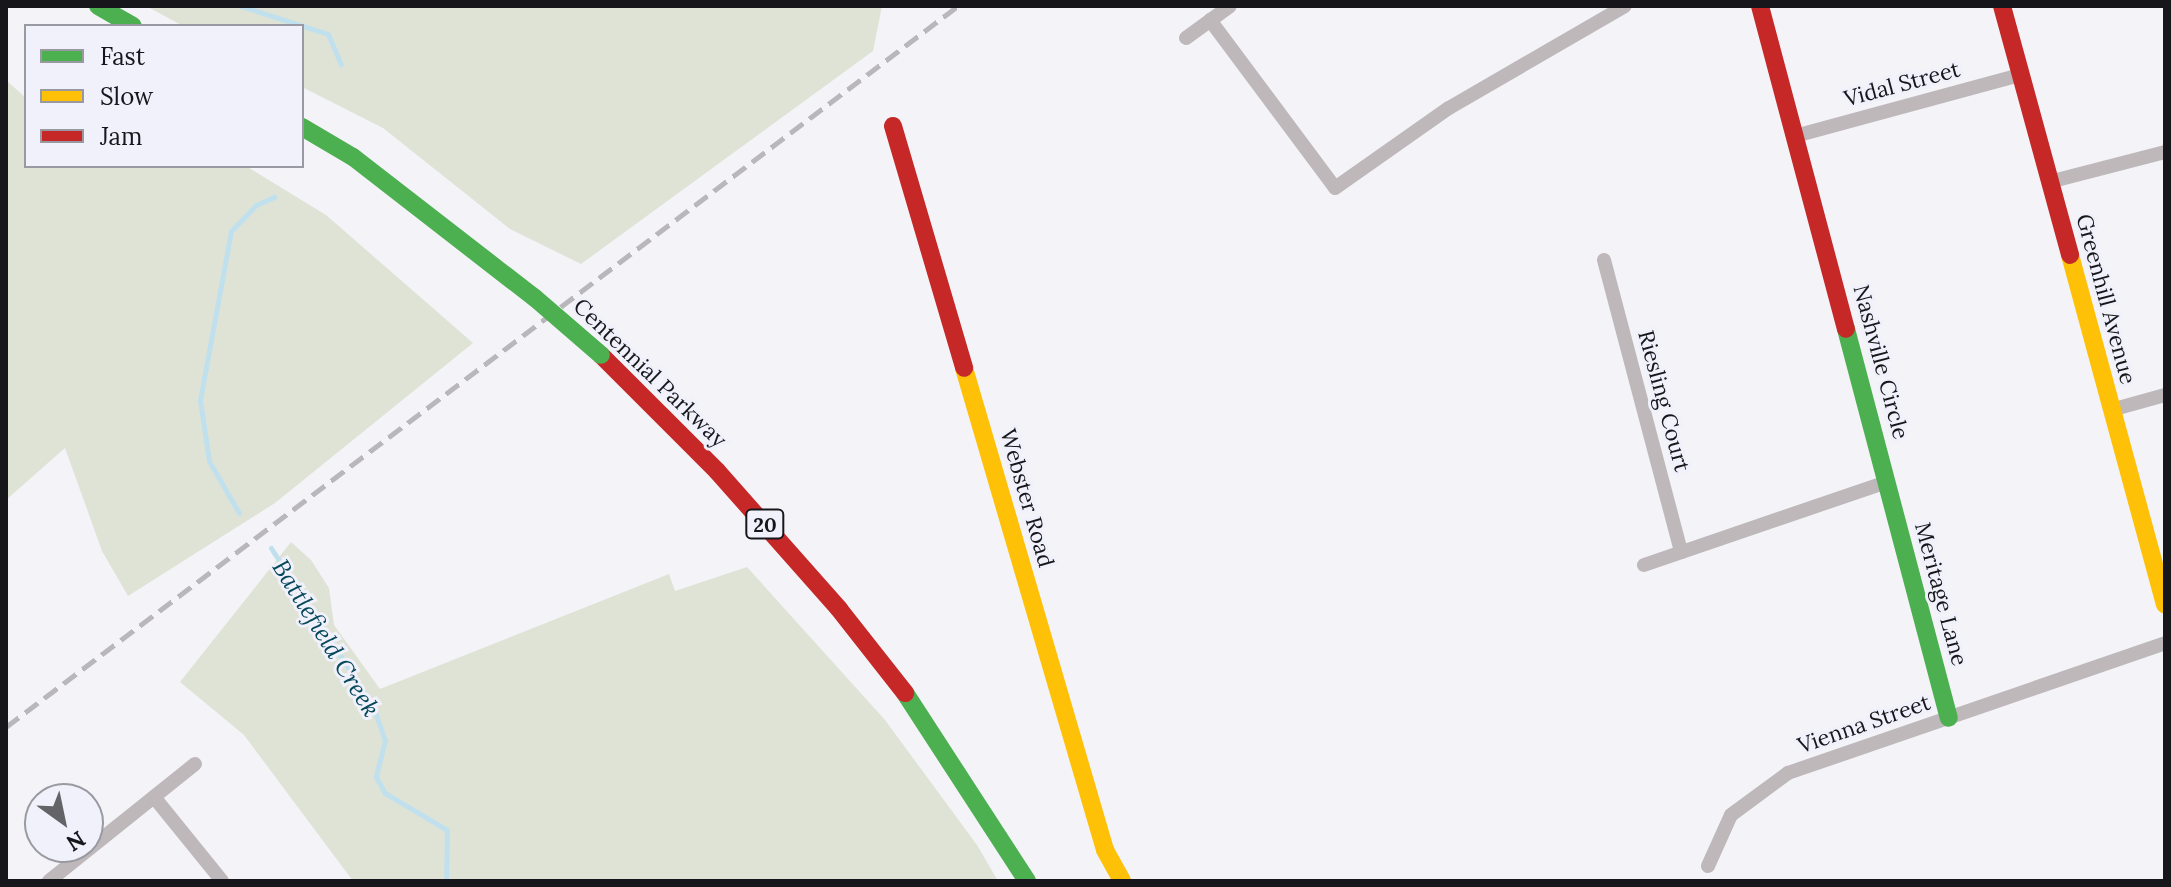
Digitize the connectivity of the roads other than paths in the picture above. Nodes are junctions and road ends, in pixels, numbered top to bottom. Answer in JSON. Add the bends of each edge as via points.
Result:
{"nodes":[{"id":1,"x":98,"y":6,"type":"edge"},
{"id":2,"x":1230,"y":6,"type":"edge"},
{"id":3,"x":1625,"y":6,"type":"edge"},
{"id":4,"x":1760,"y":6,"type":"edge"},
{"id":5,"x":2002,"y":6,"type":"edge"},
{"id":6,"x":1210,"y":20,"type":"junction"},
{"id":7,"x":130,"y":24,"type":"edge"},
{"id":8,"x":1186,"y":38,"type":"dead end"},
{"id":9,"x":2020,"y":75,"type":"junction"},
{"id":10,"x":893,"y":126,"type":"dead end"},
{"id":11,"x":304,"y":128,"type":"edge"},
{"id":12,"x":1795,"y":136,"type":"junction"},
{"id":13,"x":2165,"y":152,"type":"edge"},
{"id":14,"x":2049,"y":182,"type":"junction"},
{"id":15,"x":1604,"y":260,"type":"dead end"},
{"id":16,"x":2165,"y":395,"type":"edge"},
{"id":17,"x":2111,"y":410,"type":"junction"},
{"id":18,"x":1887,"y":482,"type":"junction"},
{"id":19,"x":1681,"y":552,"type":"junction"},
{"id":20,"x":1644,"y":565,"type":"dead end"},
{"id":21,"x":2165,"y":604,"type":"edge"},
{"id":22,"x":2165,"y":643,"type":"edge"},
{"id":23,"x":1949,"y":718,"type":"junction"},
{"id":24,"x":195,"y":764,"type":"dead end"},
{"id":25,"x":154,"y":797,"type":"junction"},
{"id":26,"x":1708,"y":866,"type":"dead end"},
{"id":27,"x":49,"y":881,"type":"edge"},
{"id":28,"x":222,"y":881,"type":"edge"},
{"id":29,"x":1027,"y":881,"type":"edge"},
{"id":30,"x":1122,"y":881,"type":"edge"}],
"edges":[{"from":1,"to":7,"type":"street"},
{"from":2,"to":6,"type":"street"},
{"from":3,"to":6,"type":"street","via":[[1449,108],[1335,188]]},
{"from":4,"to":12,"type":"street","name":"Nashville Circle"},
{"from":5,"to":9,"type":"street","name":"Greenhill Avenue"},
{"from":6,"to":8,"type":"street"},
{"from":9,"to":12,"type":"street","name":"Vidal Street"},
{"from":9,"to":14,"type":"street","name":"Greenhill Avenue"},
{"from":10,"to":30,"type":"street","name":"Webster Road","via":[[1105,850]]},
{"from":11,"to":29,"type":"street","name":"Centennial Parkway","number":"20","bridge":true,"via":[[353,157],[601,355],[803,566],[915,706]]},
{"from":12,"to":18,"type":"street","name":"Nashville Circle"},
{"from":13,"to":14,"type":"street"},
{"from":14,"to":17,"type":"street","name":"Greenhill Avenue"},
{"from":15,"to":19,"type":"street","name":"Riesling Court"},
{"from":16,"to":17,"type":"street"},
{"from":17,"to":21,"type":"street","name":"Greenhill Avenue"},
{"from":18,"to":19,"type":"street"},
{"from":18,"to":23,"type":"street","name":"Meritage Lane"},
{"from":19,"to":20,"type":"street"},
{"from":22,"to":23,"type":"street","name":"Vienna Street"},
{"from":23,"to":26,"type":"street","name":"Vienna Street","via":[[1788,773],[1731,815]]},
{"from":24,"to":25,"type":"street"},
{"from":25,"to":27,"type":"street"},
{"from":25,"to":28,"type":"street"}]}
